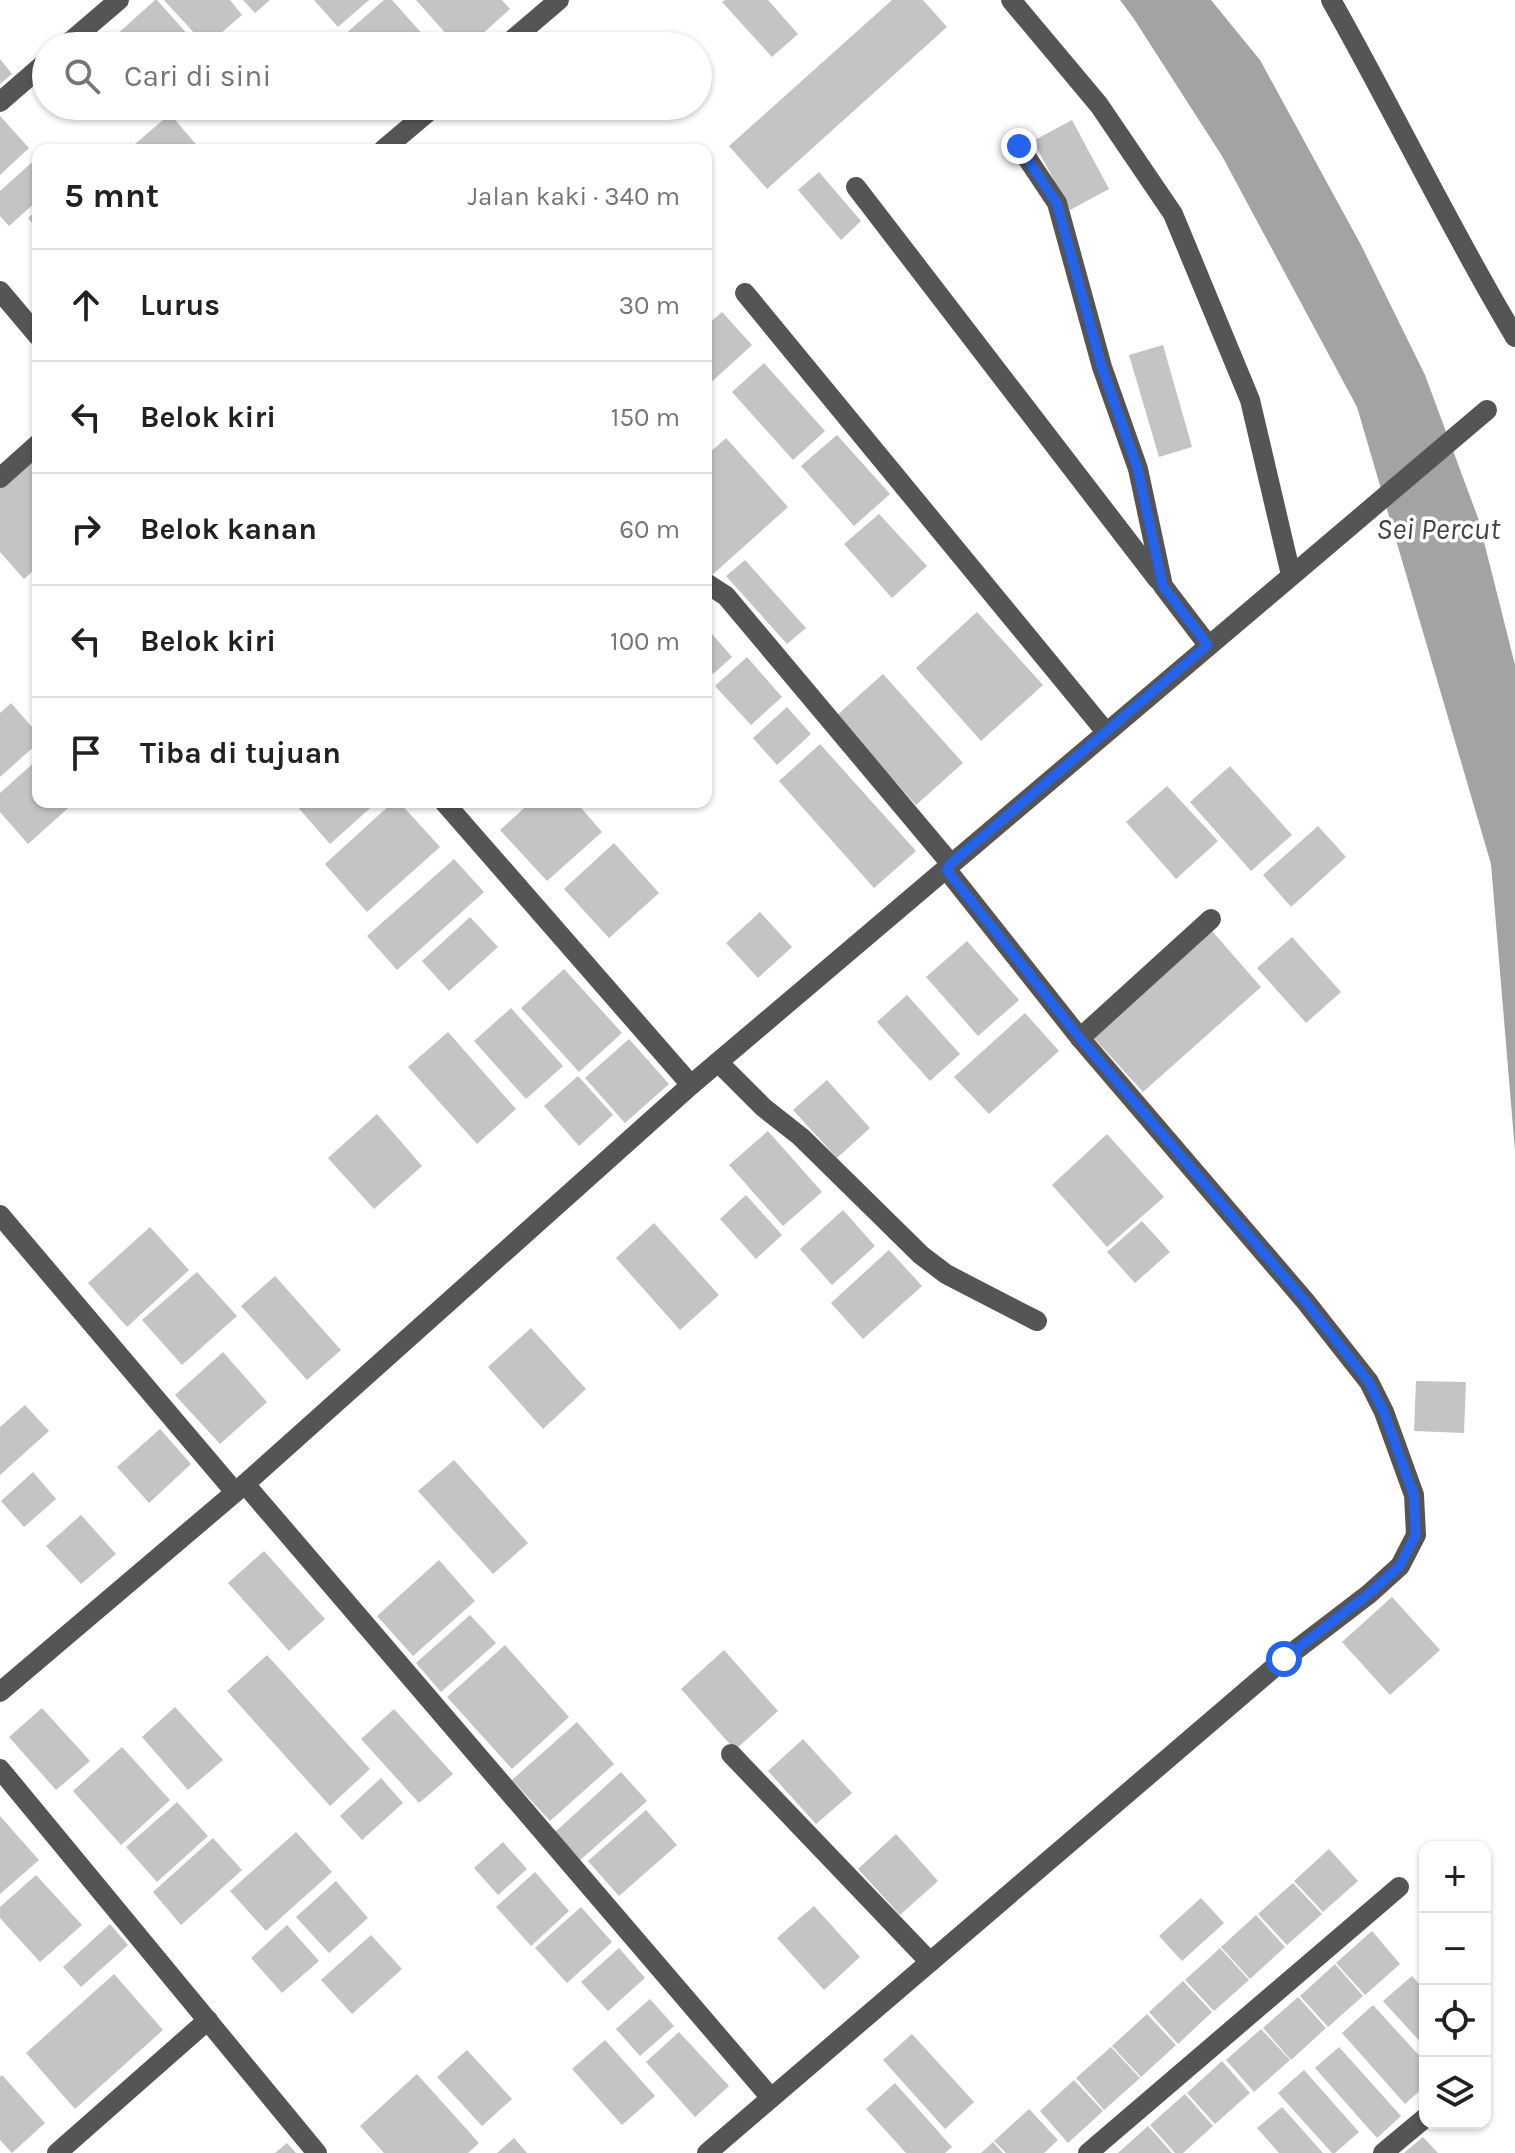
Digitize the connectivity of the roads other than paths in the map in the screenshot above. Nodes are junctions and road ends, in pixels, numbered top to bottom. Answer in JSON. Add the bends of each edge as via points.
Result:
{"nodes":[{"id":1,"x":119,"y":0,"type":"edge"},
{"id":2,"x":559,"y":0,"type":"edge"},
{"id":3,"x":1011,"y":0,"type":"edge"},
{"id":4,"x":1331,"y":0,"type":"edge"},
{"id":5,"x":81,"y":32,"type":"edge"},
{"id":6,"x":521,"y":32,"type":"edge"},
{"id":7,"x":32,"y":74,"type":"edge"},
{"id":8,"x":0,"y":102,"type":"edge"},
{"id":9,"x":418,"y":120,"type":"edge"},
{"id":10,"x":390,"y":144,"type":"edge"},
{"id":11,"x":1019,"y":146,"type":"dead end"},
{"id":12,"x":856,"y":187,"type":"dead end"},
{"id":13,"x":0,"y":291,"type":"edge"},
{"id":14,"x":745,"y":293,"type":"dead end"},
{"id":15,"x":32,"y":329,"type":"edge"},
{"id":16,"x":1515,"y":337,"type":"edge"},
{"id":17,"x":1487,"y":410,"type":"dead end"},
{"id":18,"x":32,"y":449,"type":"edge"},
{"id":19,"x":0,"y":478,"type":"edge"},
{"id":20,"x":1291,"y":575,"type":"junction"},
{"id":21,"x":1163,"y":586,"type":"junction"},
{"id":22,"x":712,"y":587,"type":"edge"},
{"id":23,"x":1208,"y":645,"type":"junction"},
{"id":24,"x":1106,"y":732,"type":"junction"},
{"id":25,"x":449,"y":808,"type":"edge"},
{"id":26,"x":949,"y":867,"type":"junction"},
{"id":27,"x":1211,"y":919,"type":"dead end"},
{"id":28,"x":1080,"y":1038,"type":"junction"},
{"id":29,"x":718,"y":1062,"type":"junction"},
{"id":30,"x":691,"y":1085,"type":"junction"},
{"id":31,"x":0,"y":1215,"type":"edge"},
{"id":32,"x":1037,"y":1321,"type":"dead end"},
{"id":33,"x":240,"y":1488,"type":"junction"},
{"id":34,"x":0,"y":1692,"type":"edge"},
{"id":35,"x":731,"y":1754,"type":"dead end"},
{"id":36,"x":0,"y":1769,"type":"edge"},
{"id":37,"x":1399,"y":1887,"type":"dead end"},
{"id":38,"x":930,"y":1962,"type":"junction"},
{"id":39,"x":208,"y":2020,"type":"junction"},
{"id":40,"x":771,"y":2098,"type":"junction"},
{"id":41,"x":1419,"y":2123,"type":"edge"},
{"id":42,"x":57,"y":2153,"type":"edge"},
{"id":43,"x":317,"y":2153,"type":"edge"},
{"id":44,"x":707,"y":2153,"type":"edge"},
{"id":45,"x":1088,"y":2153,"type":"edge"},
{"id":46,"x":1383,"y":2153,"type":"edge"}],
"edges":[{"from":1,"to":5,"type":"street"},
{"from":2,"to":6,"type":"street"},
{"from":3,"to":20,"type":"street","via":[[1099,105],[1173,214],[1250,400]]},
{"from":4,"to":16,"type":"street"},
{"from":7,"to":8,"type":"street"},
{"from":9,"to":10,"type":"street"},
{"from":11,"to":21,"type":"street","via":[[1057,203],[1102,367],[1138,469]]},
{"from":12,"to":21,"type":"street"},
{"from":13,"to":15,"type":"street"},
{"from":14,"to":24,"type":"street"},
{"from":17,"to":20,"type":"street"},
{"from":18,"to":19,"type":"street"},
{"from":20,"to":23,"type":"street"},
{"from":21,"to":23,"type":"street"},
{"from":22,"to":26,"type":"street","via":[[726,596]]},
{"from":23,"to":24,"type":"street"},
{"from":24,"to":26,"type":"street"},
{"from":25,"to":30,"type":"street"},
{"from":26,"to":28,"type":"street"},
{"from":26,"to":29,"type":"street"},
{"from":27,"to":28,"type":"street"},
{"from":28,"to":38,"type":"street","via":[[1369,1382],[1414,1495],[1416,1535],[1400,1566],[1369,1594],[1284,1659]]},
{"from":29,"to":30,"type":"street"},
{"from":29,"to":32,"type":"street","via":[[921,1255],[946,1274]]},
{"from":30,"to":33,"type":"street"},
{"from":31,"to":33,"type":"street"},
{"from":33,"to":34,"type":"street"},
{"from":33,"to":40,"type":"street"},
{"from":35,"to":38,"type":"street"},
{"from":36,"to":39,"type":"street"},
{"from":37,"to":45,"type":"street"},
{"from":38,"to":40,"type":"street"},
{"from":39,"to":42,"type":"street"},
{"from":39,"to":43,"type":"street"},
{"from":40,"to":44,"type":"street"},
{"from":41,"to":46,"type":"street"}]}
